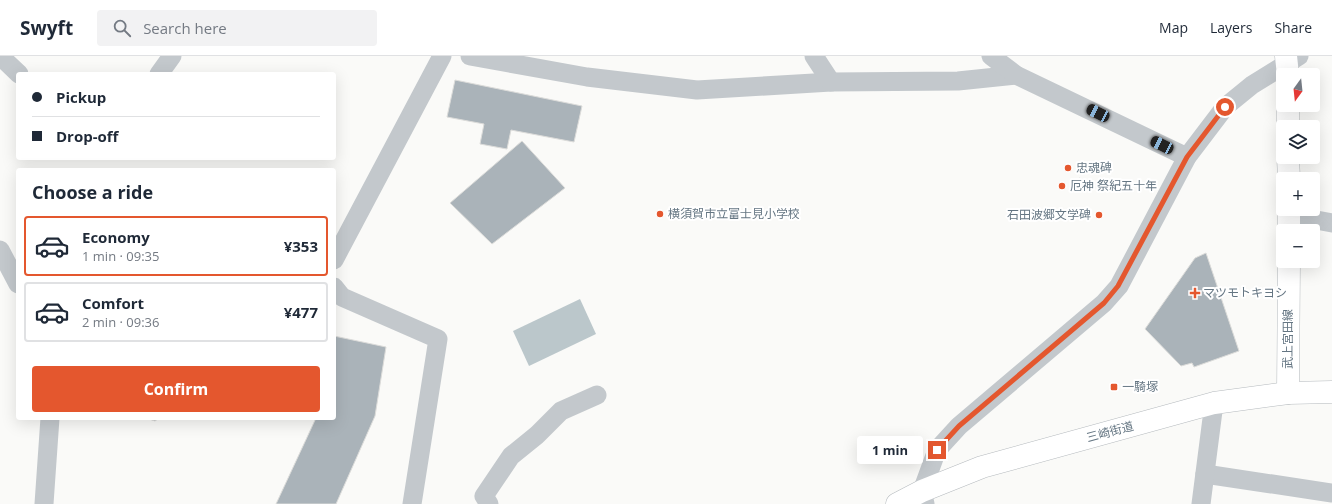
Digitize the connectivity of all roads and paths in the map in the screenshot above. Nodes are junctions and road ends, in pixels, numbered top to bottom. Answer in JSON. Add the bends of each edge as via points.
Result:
{"nodes":[{"id":1,"x":0,"y":56,"type":"edge"},
{"id":2,"x":172,"y":56,"type":"edge"},
{"id":3,"x":442,"y":56,"type":"edge"},
{"id":4,"x":470,"y":56,"type":"edge"},
{"id":5,"x":814,"y":56,"type":"edge"},
{"id":6,"x":991,"y":56,"type":"edge"},
{"id":7,"x":521,"y":60,"type":"edge"},
{"id":8,"x":1290,"y":62,"type":"edge"},
{"id":9,"x":17,"y":72,"type":"edge"},
{"id":10,"x":160,"y":72,"type":"edge"},
{"id":11,"x":1016,"y":75,"type":"junction"},
{"id":12,"x":831,"y":82,"type":"junction"},
{"id":13,"x":1187,"y":157,"type":"junction"},
{"id":14,"x":1289,"y":218,"type":"edge"},
{"id":15,"x":1332,"y":223,"type":"edge"},
{"id":16,"x":0,"y":250,"type":"edge"},
{"id":17,"x":336,"y":256,"type":"edge"},
{"id":18,"x":1289,"y":268,"type":"edge"},
{"id":19,"x":16,"y":280,"type":"edge"},
{"id":20,"x":336,"y":290,"type":"edge"},
{"id":21,"x":1332,"y":392,"type":"edge"},
{"id":22,"x":1288,"y":393,"type":"junction"},
{"id":23,"x":597,"y":395,"type":"dead end"},
{"id":24,"x":1214,"y":403,"type":"junction"},
{"id":25,"x":50,"y":420,"type":"edge"},
{"id":26,"x":1205,"y":474,"type":"junction"},
{"id":27,"x":1332,"y":493,"type":"edge"},
{"id":28,"x":923,"y":498,"type":"edge"},
{"id":29,"x":44,"y":504,"type":"edge"},
{"id":30,"x":412,"y":504,"type":"edge"},
{"id":31,"x":489,"y":504,"type":"edge"},
{"id":32,"x":897,"y":504,"type":"edge"},
{"id":33,"x":1201,"y":504,"type":"edge"}],
"edges":[{"from":1,"to":9,"type":"street"},
{"from":2,"to":10,"type":"street"},
{"from":3,"to":17,"type":"street"},
{"from":4,"to":7,"type":"street"},
{"from":5,"to":12,"type":"street"},
{"from":6,"to":11,"type":"street"},
{"from":7,"to":12,"type":"street","via":[[587,77],[697,90]]},
{"from":8,"to":13,"type":"street","via":[[1252,85],[1225,107]]},
{"from":11,"to":12,"type":"street","via":[[958,81]]},
{"from":11,"to":13,"type":"street"},
{"from":13,"to":28,"type":"street","via":[[1118,286],[1104,303],[959,426],[937,450]]},
{"from":14,"to":15,"type":"street"},
{"from":16,"to":19,"type":"street"},
{"from":18,"to":22,"type":"main road","name":"武上宮田線"},
{"from":20,"to":30,"type":"street","via":[[342,297],[438,339]]},
{"from":21,"to":22,"type":"main road","name":"三崎街道"},
{"from":22,"to":24,"type":"main road","name":"三崎街道"},
{"from":23,"to":31,"type":"street","via":[[561,411],[511,456],[484,496]]},
{"from":24,"to":26,"type":"street"},
{"from":24,"to":28,"type":"main road","name":"三崎街道","via":[[982,467]]},
{"from":25,"to":29,"type":"street"},
{"from":26,"to":27,"type":"street"},
{"from":26,"to":33,"type":"street"},
{"from":28,"to":32,"type":"main road","name":"三崎街道"}]}
